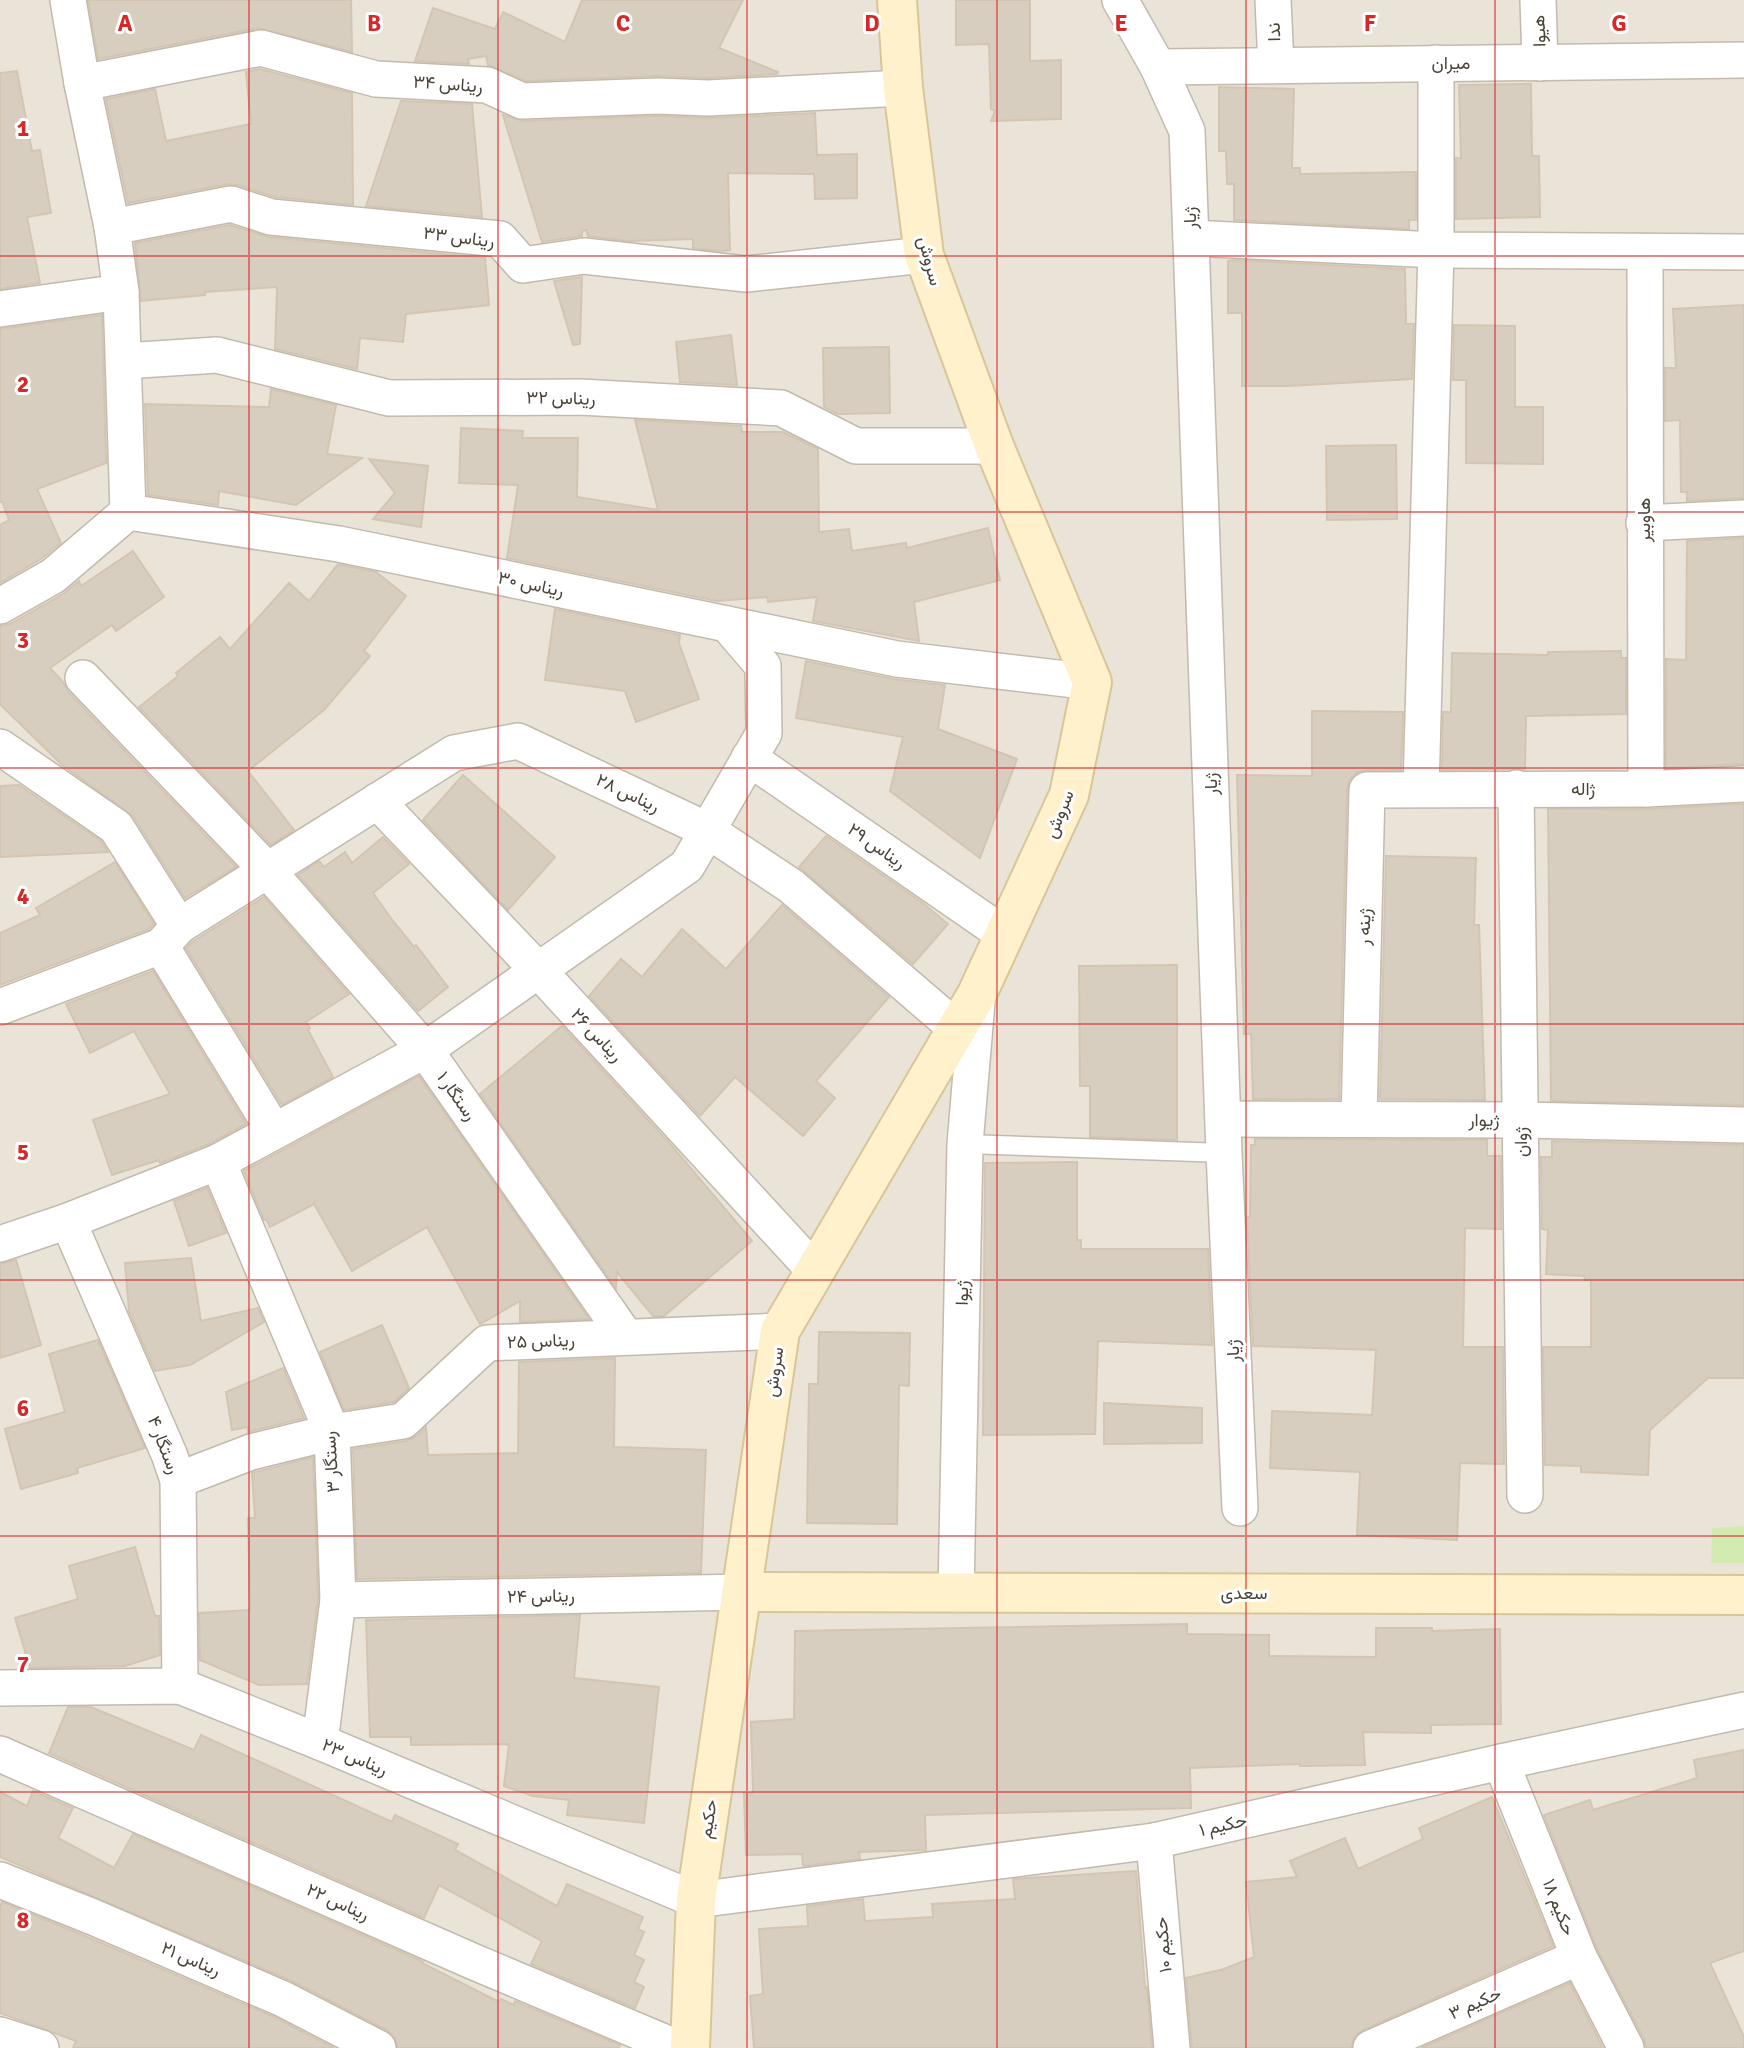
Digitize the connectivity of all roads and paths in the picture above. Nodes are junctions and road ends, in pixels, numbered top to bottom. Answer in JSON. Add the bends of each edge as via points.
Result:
{"nodes":[{"id":1,"x":68,"y":0,"type":"edge"},
{"id":2,"x":897,"y":0,"type":"edge"},
{"id":3,"x":1120,"y":0,"type":"edge"},
{"id":4,"x":1273,"y":0,"type":"edge"},
{"id":5,"x":1538,"y":0,"type":"edge"},
{"id":6,"x":1744,"y":60,"type":"edge"},
{"id":7,"x":1436,"y":63,"type":"junction"},
{"id":8,"x":1540,"y":63,"type":"junction"},
{"id":9,"x":1276,"y":65,"type":"junction"},
{"id":10,"x":1158,"y":67,"type":"junction"},
{"id":11,"x":82,"y":83,"type":"junction"},
{"id":12,"x":902,"y":88,"type":"junction"},
{"id":13,"x":112,"y":227,"type":"junction"},
{"id":14,"x":1191,"y":238,"type":"junction"},
{"id":15,"x":1436,"y":250,"type":"junction"},
{"id":16,"x":1645,"y":251,"type":"junction"},
{"id":17,"x":1744,"y":252,"type":"edge"},
{"id":18,"x":924,"y":255,"type":"junction"},
{"id":19,"x":121,"y":292,"type":"junction"},
{"id":20,"x":0,"y":309,"type":"edge"},
{"id":21,"x":124,"y":361,"type":"junction"},
{"id":22,"x":993,"y":446,"type":"junction"},
{"id":23,"x":128,"y":512,"type":"junction"},
{"id":24,"x":1744,"y":518,"type":"edge"},
{"id":25,"x":1644,"y":523,"type":"junction"},
{"id":26,"x":0,"y":607,"type":"edge"},
{"id":27,"x":727,"y":624,"type":"junction"},
{"id":28,"x":83,"y":678,"type":"dead end"},
{"id":29,"x":1092,"y":682,"type":"junction"},
{"id":30,"x":0,"y":747,"type":"edge"},
{"id":31,"x":749,"y":758,"type":"junction"},
{"id":32,"x":1744,"y":784,"type":"edge"},
{"id":33,"x":1516,"y":788,"type":"junction"},
{"id":34,"x":1421,"y":789,"type":"junction"},
{"id":35,"x":1646,"y":789,"type":"junction"},
{"id":36,"x":377,"y":801,"type":"junction"},
{"id":37,"x":707,"y":830,"type":"junction"},
{"id":38,"x":267,"y":870,"type":"junction"},
{"id":39,"x":1005,"y":935,"type":"junction"},
{"id":40,"x":170,"y":936,"type":"junction"},
{"id":41,"x":538,"y":970,"type":"junction"},
{"id":42,"x":977,"y":994,"type":"junction"},
{"id":43,"x":0,"y":1007,"type":"edge"},
{"id":44,"x":957,"y":1030,"type":"junction"},
{"id":45,"x":425,"y":1050,"type":"junction"},
{"id":46,"x":1223,"y":1118,"type":"junction"},
{"id":47,"x":1359,"y":1119,"type":"junction"},
{"id":48,"x":1521,"y":1120,"type":"junction"},
{"id":49,"x":1744,"y":1125,"type":"edge"},
{"id":50,"x":274,"y":1131,"type":"junction"},
{"id":51,"x":965,"y":1144,"type":"junction"},
{"id":52,"x":1224,"y":1153,"type":"junction"},
{"id":53,"x":218,"y":1162,"type":"junction"},
{"id":54,"x":68,"y":1221,"type":"junction"},
{"id":55,"x":0,"y":1244,"type":"edge"},
{"id":56,"x":815,"y":1271,"type":"junction"},
{"id":57,"x":780,"y":1331,"type":"junction"},
{"id":58,"x":626,"y":1337,"type":"junction"},
{"id":59,"x":332,"y":1432,"type":"junction"},
{"id":60,"x":178,"y":1479,"type":"junction"},
{"id":61,"x":1525,"y":1496,"type":"dead end"},
{"id":62,"x":1240,"y":1508,"type":"dead end"},
{"id":63,"x":743,"y":1592,"type":"junction"},
{"id":64,"x":957,"y":1592,"type":"junction"},
{"id":65,"x":1744,"y":1595,"type":"edge"},
{"id":66,"x":338,"y":1600,"type":"junction"},
{"id":67,"x":180,"y":1686,"type":"junction"},
{"id":68,"x":0,"y":1688,"type":"edge"},
{"id":69,"x":1744,"y":1710,"type":"edge"},
{"id":70,"x":320,"y":1742,"type":"junction"},
{"id":71,"x":0,"y":1754,"type":"edge"},
{"id":72,"x":1501,"y":1762,"type":"junction"},
{"id":73,"x":1154,"y":1841,"type":"junction"},
{"id":74,"x":0,"y":1880,"type":"edge"},
{"id":75,"x":696,"y":1900,"type":"junction"},
{"id":76,"x":1579,"y":1957,"type":"junction"},
{"id":77,"x":0,"y":2035,"type":"edge"},
{"id":78,"x":41,"y":2048,"type":"edge"},
{"id":79,"x":378,"y":2048,"type":"edge"},
{"id":80,"x":678,"y":2048,"type":"edge"},
{"id":81,"x":690,"y":2048,"type":"edge"},
{"id":82,"x":1172,"y":2048,"type":"edge"},
{"id":83,"x":1371,"y":2048,"type":"edge"},
{"id":84,"x":1626,"y":2048,"type":"edge"}],
"edges":[{"from":1,"to":11,"type":"street"},
{"from":2,"to":12,"type":"street","name":"سروش"},
{"from":3,"to":10,"type":"street","name":"ژیار"},
{"from":4,"to":9,"type":"street","name":"ندا"},
{"from":5,"to":8,"type":"street","name":"هیوا"},
{"from":6,"to":8,"type":"street","name":"میران"},
{"from":7,"to":8,"type":"street","name":"میران"},
{"from":7,"to":9,"type":"street","name":"میران"},
{"from":7,"to":15,"type":"street"},
{"from":9,"to":10,"type":"street","name":"میران"},
{"from":10,"to":14,"type":"street","name":"ژیار","via":[[1187,131]]},
{"from":11,"to":12,"type":"street","name":"ریناس ۳۴","via":[[261,48],[376,79],[487,85],[522,100],[708,98]]},
{"from":11,"to":13,"type":"street"},
{"from":12,"to":18,"type":"street","name":"سروش"},
{"from":13,"to":18,"type":"street","name":"ریناس ۳۳","via":[[232,204],[271,217],[500,239],[523,265],[584,256],[746,274]]},
{"from":13,"to":19,"type":"street"},
{"from":14,"to":15,"type":"street"},
{"from":14,"to":46,"type":"street","name":"ژیار"},
{"from":15,"to":16,"type":"street"},
{"from":15,"to":34,"type":"street"},
{"from":16,"to":17,"type":"street"},
{"from":16,"to":25,"type":"street","name":"هاوبیر"},
{"from":18,"to":22,"type":"street","name":"سروش"},
{"from":19,"to":20,"type":"street"},
{"from":19,"to":21,"type":"street"},
{"from":21,"to":22,"type":"street","name":"ریناس ۳۲","via":[[217,355],[389,398],[580,397],[781,408],[856,446]]},
{"from":21,"to":23,"type":"street"},
{"from":22,"to":29,"type":"street","name":"سروش"},
{"from":23,"to":26,"type":"street","via":[[53,576]]},
{"from":23,"to":27,"type":"street","name":"ریناس ۳۰","via":[[339,544]]},
{"from":24,"to":25,"type":"street"},
{"from":25,"to":35,"type":"street","name":"هاوبیر"},
{"from":27,"to":29,"type":"street","name":"ریناس ۳۰","via":[[897,659]]},
{"from":27,"to":31,"type":"street","via":[[763,666],[764,733]]},
{"from":28,"to":38,"type":"street","name":"رستگار ۱"},
{"from":29,"to":39,"type":"street","name":"سروش","via":[[1069,795]]},
{"from":30,"to":40,"type":"street","via":[[116,827]]},
{"from":31,"to":37,"type":"street"},
{"from":31,"to":39,"type":"street","name":"ریناس ۲۹"},
{"from":32,"to":35,"type":"street","name":"ژاله"},
{"from":33,"to":34,"type":"street","name":"ژاله"},
{"from":33,"to":35,"type":"street","name":"ژاله"},
{"from":33,"to":48,"type":"street","name":"ژوان"},
{"from":34,"to":47,"type":"street","name":"ژینه ر","via":[[1367,790]]},
{"from":36,"to":37,"type":"street","name":"ریناس ۲۸","via":[[454,753],[517,741]]},
{"from":36,"to":38,"type":"street","name":"ریناس ۲۸"},
{"from":36,"to":41,"type":"street","name":"ریناس ۲۶"},
{"from":37,"to":41,"type":"street","via":[[687,866]]},
{"from":37,"to":44,"type":"street","name":"ریناس ۲۸","via":[[791,886]]},
{"from":38,"to":40,"type":"street","name":"ریناس ۲۸"},
{"from":38,"to":45,"type":"street","name":"رستگار ۱"},
{"from":39,"to":42,"type":"street","name":"سروش"},
{"from":40,"to":43,"type":"street","name":"ریناس ۲۸"},
{"from":40,"to":50,"type":"street"},
{"from":41,"to":45,"type":"street"},
{"from":41,"to":56,"type":"street","name":"ریناس ۲۶"},
{"from":42,"to":44,"type":"street","name":"سروش"},
{"from":42,"to":51,"type":"street","name":"ژیوا"},
{"from":44,"to":56,"type":"street","name":"سروش"},
{"from":45,"to":50,"type":"street"},
{"from":45,"to":58,"type":"street","name":"رستگار ۱"},
{"from":46,"to":47,"type":"street","name":"ژیوار"},
{"from":46,"to":52,"type":"street","name":"ژیار"},
{"from":47,"to":48,"type":"street","name":"ژیوار"},
{"from":48,"to":49,"type":"street","name":"ژیوار"},
{"from":48,"to":61,"type":"street","name":"ژوان"},
{"from":50,"to":53,"type":"street"},
{"from":51,"to":52,"type":"lane"},
{"from":51,"to":64,"type":"street","name":"ژیوا"},
{"from":52,"to":62,"type":"street","name":"ژیار"},
{"from":53,"to":54,"type":"street"},
{"from":53,"to":59,"type":"street","name":"رستگار ۳"},
{"from":54,"to":55,"type":"street"},
{"from":54,"to":60,"type":"street","name":"رستگار ۴"},
{"from":56,"to":57,"type":"street","name":"سروش"},
{"from":57,"to":58,"type":"street","name":"ریناس ۲۵"},
{"from":57,"to":63,"type":"street","name":"سروش"},
{"from":58,"to":59,"type":"street","name":"ریناس ۲۵","via":[[487,1343],[403,1421]]},
{"from":59,"to":60,"type":"street","name":"ریناس ۲۵","via":[[251,1452]]},
{"from":59,"to":66,"type":"street","name":"رستگار ۳"},
{"from":60,"to":67,"type":"street","name":"رستگار ۴"},
{"from":63,"to":64,"type":"street","name":"سعدی"},
{"from":63,"to":66,"type":"street","name":"ریناس ۲۴"},
{"from":63,"to":75,"type":"street","name":"حکیم"},
{"from":64,"to":65,"type":"street","name":"سعدی"},
{"from":66,"to":70,"type":"street","name":"رستگار ۳"},
{"from":67,"to":68,"type":"street","name":"ریناس ۲۳"},
{"from":67,"to":70,"type":"street","name":"ریناس ۲۳"},
{"from":69,"to":72,"type":"street","name":"حکیم ۱"},
{"from":70,"to":75,"type":"street","name":"ریناس ۲۳"},
{"from":71,"to":80,"type":"street","name":"ریناس ۲۲"},
{"from":72,"to":73,"type":"street","name":"حکیم ۱"},
{"from":72,"to":76,"type":"street","name":"حکیم ۱۸"},
{"from":73,"to":75,"type":"street","name":"حکیم ۱"},
{"from":73,"to":82,"type":"street","name":"حکیم ۱۰"},
{"from":74,"to":79,"type":"street","name":"ریناس ۲۱","via":[[283,1999]]},
{"from":75,"to":81,"type":"street","name":"حکیم"},
{"from":76,"to":83,"type":"street","name":"حکیم ۳"},
{"from":76,"to":84,"type":"street","name":"حکیم ۱۸"},
{"from":77,"to":78,"type":"street"}]}
